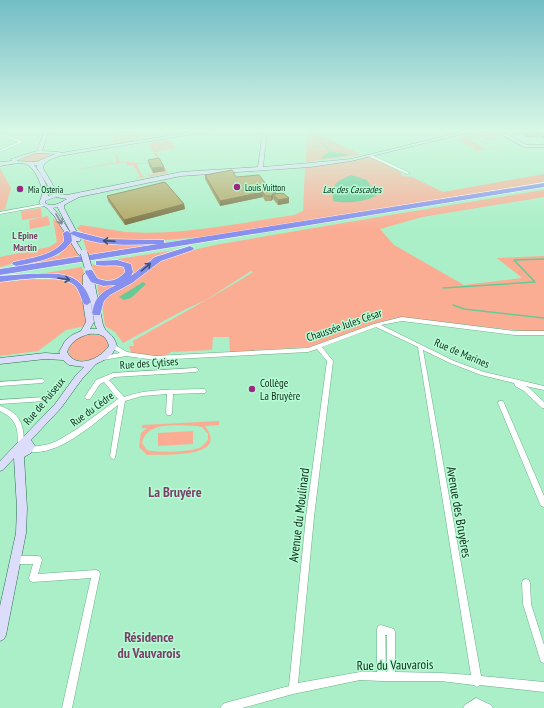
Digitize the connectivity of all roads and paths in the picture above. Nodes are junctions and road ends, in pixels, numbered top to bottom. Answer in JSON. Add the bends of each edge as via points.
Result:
{"nodes":[{"id":1,"x":43,"y":163,"type":"joint"},
{"id":2,"x":261,"y":163,"type":"edge"},
{"id":3,"x":324,"y":163,"type":"edge"},
{"id":4,"x":386,"y":163,"type":"edge"},
{"id":5,"x":29,"y":164,"type":"joint"},
{"id":6,"x":260,"y":168,"type":"junction"},
{"id":7,"x":408,"y":173,"type":"dead end"},
{"id":8,"x":544,"y":187,"type":"edge"},
{"id":9,"x":56,"y":195,"type":"junction"},
{"id":10,"x":64,"y":200,"type":"junction"},
{"id":11,"x":43,"y":202,"type":"junction"},
{"id":12,"x":50,"y":207,"type":"junction"},
{"id":13,"x":0,"y":213,"type":"edge"},
{"id":14,"x":70,"y":233,"type":"junction"},
{"id":15,"x":247,"y":234,"type":"junction"},
{"id":16,"x":0,"y":268,"type":"edge"},
{"id":17,"x":87,"y":269,"type":"junction"},
{"id":18,"x":0,"y":273,"type":"edge"},
{"id":19,"x":0,"y":279,"type":"edge"},
{"id":20,"x":87,"y":302,"type":"junction"},
{"id":21,"x":97,"y":313,"type":"junction"},
{"id":22,"x":376,"y":324,"type":"junction"},
{"id":23,"x":102,"y":332,"type":"junction"},
{"id":24,"x":84,"y":333,"type":"junction"},
{"id":25,"x":544,"y":333,"type":"edge"},
{"id":26,"x":64,"y":346,"type":"junction"},
{"id":27,"x":112,"y":346,"type":"junction"},
{"id":28,"x":420,"y":346,"type":"junction"},
{"id":29,"x":320,"y":347,"type":"junction"},
{"id":30,"x":126,"y":354,"type":"junction"},
{"id":31,"x":45,"y":356,"type":"junction"},
{"id":32,"x":65,"y":357,"type":"junction"},
{"id":33,"x":103,"y":358,"type":"junction"},
{"id":34,"x":0,"y":361,"type":"edge"},
{"id":35,"x":94,"y":362,"type":"junction"},
{"id":36,"x":73,"y":363,"type":"junction"},
{"id":37,"x":196,"y":370,"type":"dead end"},
{"id":38,"x":79,"y":377,"type":"junction"},
{"id":39,"x":105,"y":379,"type":"junction"},
{"id":40,"x":505,"y":380,"type":"junction"},
{"id":41,"x":42,"y":381,"type":"dead end"},
{"id":42,"x":0,"y":384,"type":"edge"},
{"id":43,"x":544,"y":388,"type":"edge"},
{"id":44,"x":203,"y":390,"type":"dead end"},
{"id":45,"x":170,"y":393,"type":"junction"},
{"id":46,"x":88,"y":397,"type":"dead end"},
{"id":47,"x":45,"y":399,"type":"dead end"},
{"id":48,"x":122,"y":399,"type":"junction"},
{"id":49,"x":0,"y":402,"type":"edge"},
{"id":50,"x":501,"y":403,"type":"dead end"},
{"id":51,"x":544,"y":406,"type":"edge"},
{"id":52,"x":0,"y":408,"type":"edge"},
{"id":53,"x":168,"y":413,"type":"dead end"},
{"id":54,"x":22,"y":448,"type":"junction"},
{"id":55,"x":112,"y":456,"type":"dead end"},
{"id":56,"x":0,"y":467,"type":"edge"},
{"id":57,"x":544,"y":504,"type":"edge"},
{"id":58,"x":15,"y":560,"type":"junction"},
{"id":59,"x":526,"y":583,"type":"dead end"},
{"id":60,"x":0,"y":635,"type":"edge"},
{"id":61,"x":544,"y":659,"type":"edge"},
{"id":62,"x":382,"y":676,"type":"junction"},
{"id":63,"x":391,"y":677,"type":"junction"},
{"id":64,"x":477,"y":682,"type":"junction"},
{"id":65,"x":544,"y":687,"type":"edge"},
{"id":66,"x":293,"y":689,"type":"junction"},
{"id":67,"x":67,"y":708,"type":"edge"},
{"id":68,"x":225,"y":708,"type":"edge"},
{"id":69,"x":468,"y":708,"type":"edge"},
{"id":70,"x":488,"y":708,"type":"edge"}],
"edges":[{"from":1,"to":5,"type":"main road"},
{"from":1,"to":9,"type":"main road","via":[[40,168]]},
{"from":2,"to":6,"type":"main road"},
{"from":3,"to":6,"type":"main road"},
{"from":4,"to":7,"type":"street"},
{"from":5,"to":11,"type":"main road","via":[[45,191]]},
{"from":6,"to":10,"type":"main road","via":[[177,174]]},
{"from":8,"to":15,"type":"highway"},
{"from":9,"to":10,"type":"main road"},
{"from":9,"to":11,"type":"main road"},
{"from":10,"to":12,"type":"main road"},
{"from":10,"to":14,"type":"main road","via":[[61,208]]},
{"from":11,"to":12,"type":"main road"},
{"from":11,"to":13,"type":"street"},
{"from":12,"to":14,"type":"main road","one_way":true},
{"from":15,"to":14,"type":"highway","one_way":true,"via":[[138,242],[86,238]]},
{"from":14,"to":16,"type":"highway","via":[[67,243],[58,251]]},
{"from":14,"to":17,"type":"main road"},
{"from":15,"to":18,"type":"highway"},
{"from":21,"to":15,"type":"highway","one_way":true,"via":[[103,297],[158,259],[182,250]]},
{"from":17,"to":19,"type":"highway","via":[[96,282],[109,283],[125,278],[130,270],[123,263],[108,262]]},
{"from":17,"to":20,"type":"main road"},
{"from":17,"to":21,"type":"main road"},
{"from":19,"to":20,"type":"highway","one_way":true,"via":[[39,277],[70,280],[79,285]]},
{"from":20,"to":24,"type":"main road","via":[[90,323]]},
{"from":21,"to":23,"type":"main road"},
{"from":22,"to":25,"type":"street","name":"Chaussée Jules César","via":[[402,319],[515,333]]},
{"from":22,"to":28,"type":"street","name":"Rue de Marines"},
{"from":22,"to":29,"type":"street","name":"Chaussée Jules César"},
{"from":23,"to":24,"type":"main road"},
{"from":23,"to":27,"type":"main road","via":[[111,338]]},
{"from":24,"to":26,"type":"main road","via":[[72,338]]},
{"from":26,"to":31,"type":"main road"},
{"from":26,"to":32,"type":"main road"},
{"from":27,"to":30,"type":"street","name":"Chaussée Jules César"},
{"from":27,"to":33,"type":"main road"},
{"from":28,"to":40,"type":"street","name":"Rue de Marines","via":[[452,362]]},
{"from":28,"to":64,"type":"street","name":"Avenue des Bruyères"},
{"from":29,"to":30,"type":"street","name":"Chaussée Jules César","via":[[308,350],[155,358]]},
{"from":29,"to":66,"type":"street","name":"Avenue du Moulinard","via":[[330,361],[310,517]]},
{"from":30,"to":33,"type":"street","name":"Chaussée Jules César"},
{"from":31,"to":32,"type":"main road"},
{"from":31,"to":34,"type":"main road"},
{"from":32,"to":36,"type":"main road"},
{"from":33,"to":35,"type":"main road"},
{"from":35,"to":36,"type":"main road"},
{"from":35,"to":38,"type":"main road","name":"Rue de Puiseux"},
{"from":36,"to":38,"type":"main road","name":"Rue de Puiseux"},
{"from":37,"to":39,"type":"street","name":"Rue des Cytises","via":[[113,375]]},
{"from":38,"to":54,"type":"main road","name":"Rue de Puiseux"},
{"from":39,"to":46,"type":"street","via":[[98,382]]},
{"from":39,"to":48,"type":"street","name":"Rue des Cytises"},
{"from":40,"to":43,"type":"street","name":"Rue de Marines"},
{"from":40,"to":51,"type":"street","via":[[523,387]]},
{"from":41,"to":42,"type":"street"},
{"from":44,"to":45,"type":"street","name":"Rue du Cèdre"},
{"from":45,"to":48,"type":"street","name":"Rue du Cèdre","via":[[137,394]]},
{"from":45,"to":53,"type":"street"},
{"from":47,"to":49,"type":"street"},
{"from":48,"to":54,"type":"street","name":"Rue du Cèdre","via":[[54,446],[43,449]]},
{"from":48,"to":55,"type":"street"},
{"from":50,"to":57,"type":"street"},
{"from":52,"to":54,"type":"street","via":[[19,423]]},
{"from":54,"to":56,"type":"main road","name":"Rue de Puiseux"},
{"from":54,"to":58,"type":"main road","via":[[21,533]]},
{"from":58,"to":60,"type":"main road"},
{"from":58,"to":67,"type":"street","via":[[38,560],[34,578],[96,574]]},
{"from":59,"to":61,"type":"street","via":[[528,604]]},
{"from":62,"to":63,"type":"street","name":"Rue du Vauvarois"},
{"from":62,"to":63,"type":"street","via":[[381,629],[391,632]]},
{"from":62,"to":66,"type":"street","name":"Rue du Vauvarois","via":[[360,676]]},
{"from":63,"to":64,"type":"street","name":"Rue du Vauvarois"},
{"from":64,"to":65,"type":"street","name":"Rue du Vauvarois"},
{"from":66,"to":68,"type":"street","name":"Rue du Vauvarois"},
{"from":69,"to":70,"type":"street","via":[[476,703]]}]}
